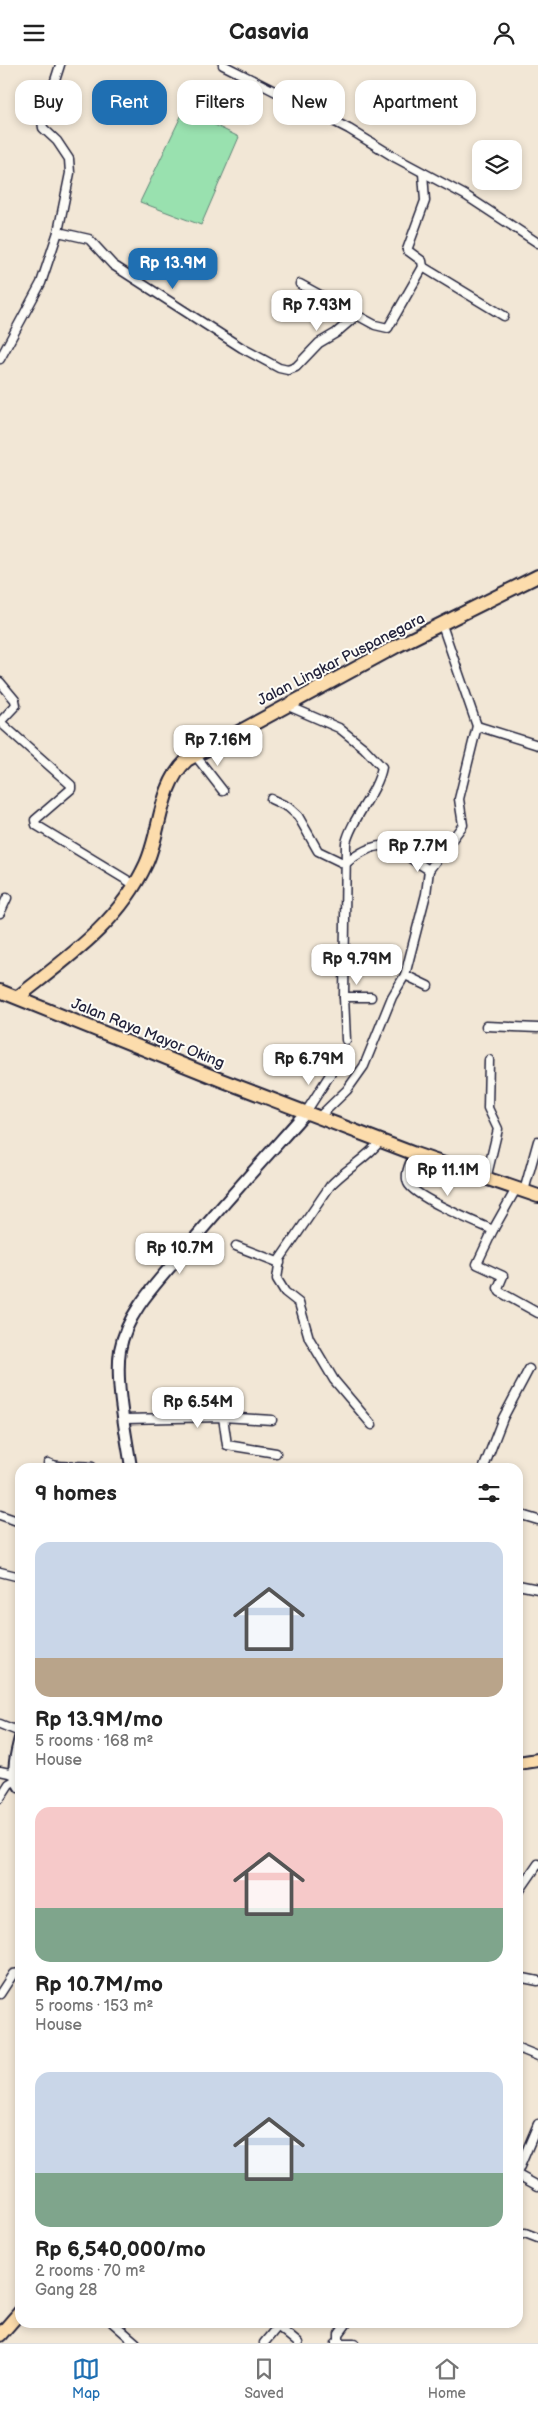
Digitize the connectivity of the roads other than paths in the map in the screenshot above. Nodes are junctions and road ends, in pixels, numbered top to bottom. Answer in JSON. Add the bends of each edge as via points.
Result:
{"nodes":[{"id":1,"x":60,"y":65,"type":"edge"},
{"id":2,"x":222,"y":65,"type":"edge"},
{"id":3,"x":423,"y":173,"type":"junction"},
{"id":4,"x":58,"y":232,"type":"junction"},
{"id":5,"x":538,"y":243,"type":"edge"},
{"id":6,"x":424,"y":267,"type":"junction"},
{"id":7,"x":300,"y":284,"type":"dead end"},
{"id":8,"x":357,"y":315,"type":"junction"},
{"id":9,"x":504,"y":316,"type":"dead end"},
{"id":10,"x":0,"y":359,"type":"edge"},
{"id":11,"x":538,"y":576,"type":"edge"},
{"id":12,"x":442,"y":625,"type":"junction"},
{"id":13,"x":0,"y":682,"type":"edge"},
{"id":14,"x":286,"y":704,"type":"junction"},
{"id":15,"x":0,"y":722,"type":"edge"},
{"id":16,"x":477,"y":725,"type":"junction"},
{"id":17,"x":538,"y":745,"type":"edge"},
{"id":18,"x":195,"y":755,"type":"junction"},
{"id":19,"x":223,"y":791,"type":"dead end"},
{"id":20,"x":271,"y":799,"type":"dead end"},
{"id":21,"x":344,"y":864,"type":"junction"},
{"id":22,"x":429,"y":870,"type":"junction"},
{"id":23,"x":135,"y":885,"type":"junction"},
{"id":24,"x":7,"y":898,"type":"dead end"},
{"id":25,"x":0,"y":913,"type":"edge"},
{"id":26,"x":405,"y":975,"type":"junction"},
{"id":27,"x":428,"y":986,"type":"dead end"},
{"id":28,"x":0,"y":991,"type":"edge"},
{"id":29,"x":18,"y":997,"type":"junction"},
{"id":30,"x":344,"y":997,"type":"junction"},
{"id":31,"x":370,"y":997,"type":"dead end"},
{"id":32,"x":486,"y":1027,"type":"dead end"},
{"id":33,"x":538,"y":1028,"type":"edge"},
{"id":34,"x":346,"y":1040,"type":"dead end"},
{"id":35,"x":489,"y":1060,"type":"dead end"},
{"id":36,"x":331,"y":1073,"type":"dead end"},
{"id":37,"x":306,"y":1112,"type":"junction"},
{"id":38,"x":319,"y":1117,"type":"junction"},
{"id":39,"x":381,"y":1140,"type":"junction"},
{"id":40,"x":538,"y":1141,"type":"edge"},
{"id":41,"x":415,"y":1153,"type":"junction"},
{"id":42,"x":486,"y":1179,"type":"junction"},
{"id":43,"x":520,"y":1190,"type":"junction"},
{"id":44,"x":538,"y":1196,"type":"edge"},
{"id":45,"x":493,"y":1230,"type":"junction"},
{"id":46,"x":236,"y":1246,"type":"dead end"},
{"id":47,"x":280,"y":1263,"type":"junction"},
{"id":48,"x":538,"y":1313,"type":"edge"},
{"id":49,"x":529,"y":1369,"type":"dead end"},
{"id":50,"x":223,"y":1417,"type":"junction"},
{"id":51,"x":124,"y":1419,"type":"junction"},
{"id":52,"x":272,"y":1421,"type":"dead end"},
{"id":53,"x":372,"y":1425,"type":"dead end"},
{"id":54,"x":276,"y":1453,"type":"dead end"},
{"id":55,"x":130,"y":1463,"type":"edge"},
{"id":56,"x":486,"y":1463,"type":"edge"},
{"id":57,"x":0,"y":1515,"type":"edge"},
{"id":58,"x":523,"y":1516,"type":"edge"},
{"id":59,"x":15,"y":1520,"type":"edge"},
{"id":60,"x":538,"y":1520,"type":"edge"},
{"id":61,"x":0,"y":1572,"type":"edge"},
{"id":62,"x":15,"y":1576,"type":"edge"},
{"id":63,"x":523,"y":1586,"type":"edge"},
{"id":64,"x":538,"y":1589,"type":"edge"},
{"id":65,"x":0,"y":1724,"type":"edge"},
{"id":66,"x":15,"y":1730,"type":"edge"},
{"id":67,"x":538,"y":1760,"type":"edge"},
{"id":68,"x":523,"y":1762,"type":"edge"},
{"id":69,"x":0,"y":1771,"type":"edge"},
{"id":70,"x":15,"y":1779,"type":"edge"},
{"id":71,"x":15,"y":1781,"type":"edge"},
{"id":72,"x":0,"y":1798,"type":"edge"},
{"id":73,"x":538,"y":1864,"type":"edge"},
{"id":74,"x":523,"y":1886,"type":"edge"},
{"id":75,"x":15,"y":1973,"type":"edge"},
{"id":76,"x":523,"y":1978,"type":"edge"},
{"id":77,"x":538,"y":1981,"type":"edge"},
{"id":78,"x":0,"y":1994,"type":"edge"},
{"id":79,"x":523,"y":2050,"type":"edge"},
{"id":80,"x":538,"y":2056,"type":"edge"},
{"id":81,"x":538,"y":2125,"type":"edge"},
{"id":82,"x":523,"y":2160,"type":"edge"},
{"id":83,"x":523,"y":2178,"type":"edge"},
{"id":84,"x":538,"y":2186,"type":"edge"},
{"id":85,"x":523,"y":2234,"type":"edge"},
{"id":86,"x":538,"y":2238,"type":"edge"},
{"id":87,"x":15,"y":2318,"type":"edge"},
{"id":88,"x":119,"y":2328,"type":"edge"},
{"id":89,"x":274,"y":2328,"type":"edge"},
{"id":90,"x":280,"y":2328,"type":"edge"},
{"id":91,"x":343,"y":2328,"type":"edge"},
{"id":92,"x":0,"y":2335,"type":"edge"},
{"id":93,"x":136,"y":2343,"type":"edge"},
{"id":94,"x":264,"y":2343,"type":"edge"},
{"id":95,"x":298,"y":2343,"type":"edge"},
{"id":96,"x":338,"y":2343,"type":"edge"},
{"id":97,"x":354,"y":2343,"type":"edge"}],
"edges":[{"from":1,"to":4,"type":"street","via":[[42,121],[43,128],[63,149],[71,165]]},
{"from":2,"to":3,"type":"street","via":[[341,124]]},
{"from":3,"to":5,"type":"street","via":[[465,195]]},
{"from":3,"to":6,"type":"street","via":[[425,201],[406,250],[422,261]]},
{"from":4,"to":8,"type":"street","via":[[89,239],[113,265],[242,348],[279,368],[288,370],[296,367],[319,343]]},
{"from":4,"to":10,"type":"street","via":[[35,297]]},
{"from":6,"to":8,"type":"street","via":[[388,328]]},
{"from":6,"to":9,"type":"street"},
{"from":7,"to":8,"type":"street"},
{"from":11,"to":12,"type":"main road","name":"Jalan Lingkar Puspanegara"},
{"from":12,"to":14,"type":"main road","name":"Jalan Lingkar Puspanegara"},
{"from":12,"to":16,"type":"street"},
{"from":13,"to":15,"type":"street","via":[[16,705]]},
{"from":14,"to":18,"type":"main road","name":"Jalan Lingkar Puspanegara"},
{"from":14,"to":21,"type":"street","via":[[343,731],[382,767],[348,834]]},
{"from":15,"to":23,"type":"street","via":[[71,785],[71,789],[39,815],[36,825]]},
{"from":16,"to":17,"type":"street"},
{"from":16,"to":22,"type":"street","via":[[459,799],[462,828]]},
{"from":18,"to":19,"type":"street"},
{"from":18,"to":23,"type":"main road","name":"Jalan Lingkar Puspanegara","via":[[187,759],[173,776],[146,863]]},
{"from":20,"to":21,"type":"street","via":[[298,816],[318,851]]},
{"from":21,"to":22,"type":"street","via":[[366,848],[386,845]]},
{"from":21,"to":30,"type":"street"},
{"from":22,"to":26,"type":"street","via":[[426,895]]},
{"from":23,"to":29,"type":"main road","name":"Jalan Lingkar Puspanegara","via":[[104,927]]},
{"from":24,"to":25,"type":"street"},
{"from":26,"to":27,"type":"street"},
{"from":26,"to":38,"type":"street","via":[[392,997],[364,1066],[347,1090]]},
{"from":28,"to":29,"type":"main road","name":"Jalan Raya Mayor Oking"},
{"from":29,"to":37,"type":"main road","name":"Jalan Raya Mayor Oking"},
{"from":30,"to":31,"type":"street"},
{"from":30,"to":34,"type":"street"},
{"from":32,"to":33,"type":"street"},
{"from":35,"to":42,"type":"street","via":[[488,1108],[498,1129]]},
{"from":36,"to":37,"type":"street"},
{"from":37,"to":38,"type":"main road","name":"Jalan Raya Mayor Oking"},
{"from":37,"to":51,"type":"street","via":[[199,1233],[130,1320],[120,1351]]},
{"from":38,"to":39,"type":"main road","name":"Jalan Raya Mayor Oking"},
{"from":39,"to":41,"type":"main road","name":"Jalan Raya Mayor Oking"},
{"from":39,"to":47,"type":"street","via":[[338,1176]]},
{"from":40,"to":43,"type":"street"},
{"from":41,"to":42,"type":"main road","name":"Jalan Raya Mayor Oking"},
{"from":41,"to":45,"type":"street","via":[[408,1167],[411,1187],[437,1204]]},
{"from":42,"to":43,"type":"main road","name":"Jalan Raya Mayor Oking"},
{"from":43,"to":44,"type":"main road","name":"Jalan Raya Mayor Oking"},
{"from":43,"to":45,"type":"street"},
{"from":45,"to":48,"type":"street","via":[[477,1264],[503,1276],[498,1288],[500,1292]]},
{"from":46,"to":47,"type":"street"},
{"from":47,"to":53,"type":"street","via":[[277,1279],[299,1303],[314,1349],[334,1380]]},
{"from":49,"to":56,"type":"street","via":[[503,1418]]},
{"from":50,"to":51,"type":"street"},
{"from":50,"to":52,"type":"street"},
{"from":50,"to":54,"type":"street","via":[[227,1445]]},
{"from":51,"to":55,"type":"street"},
{"from":57,"to":59,"type":"street"},
{"from":58,"to":60,"type":"street"},
{"from":61,"to":62,"type":"street"},
{"from":63,"to":64,"type":"street"},
{"from":65,"to":66,"type":"street"},
{"from":67,"to":68,"type":"main road"},
{"from":69,"to":70,"type":"street"},
{"from":71,"to":72,"type":"street","via":[[9,1784]]},
{"from":73,"to":74,"type":"street"},
{"from":75,"to":78,"type":"street"},
{"from":76,"to":77,"type":"street"},
{"from":79,"to":80,"type":"street"},
{"from":81,"to":82,"type":"street"},
{"from":83,"to":84,"type":"street"},
{"from":85,"to":86,"type":"street"},
{"from":87,"to":92,"type":"main road"},
{"from":88,"to":93,"type":"street"},
{"from":89,"to":94,"type":"street"},
{"from":90,"to":95,"type":"street"},
{"from":91,"to":96,"type":"street"},
{"from":96,"to":97,"type":"street"}]}
